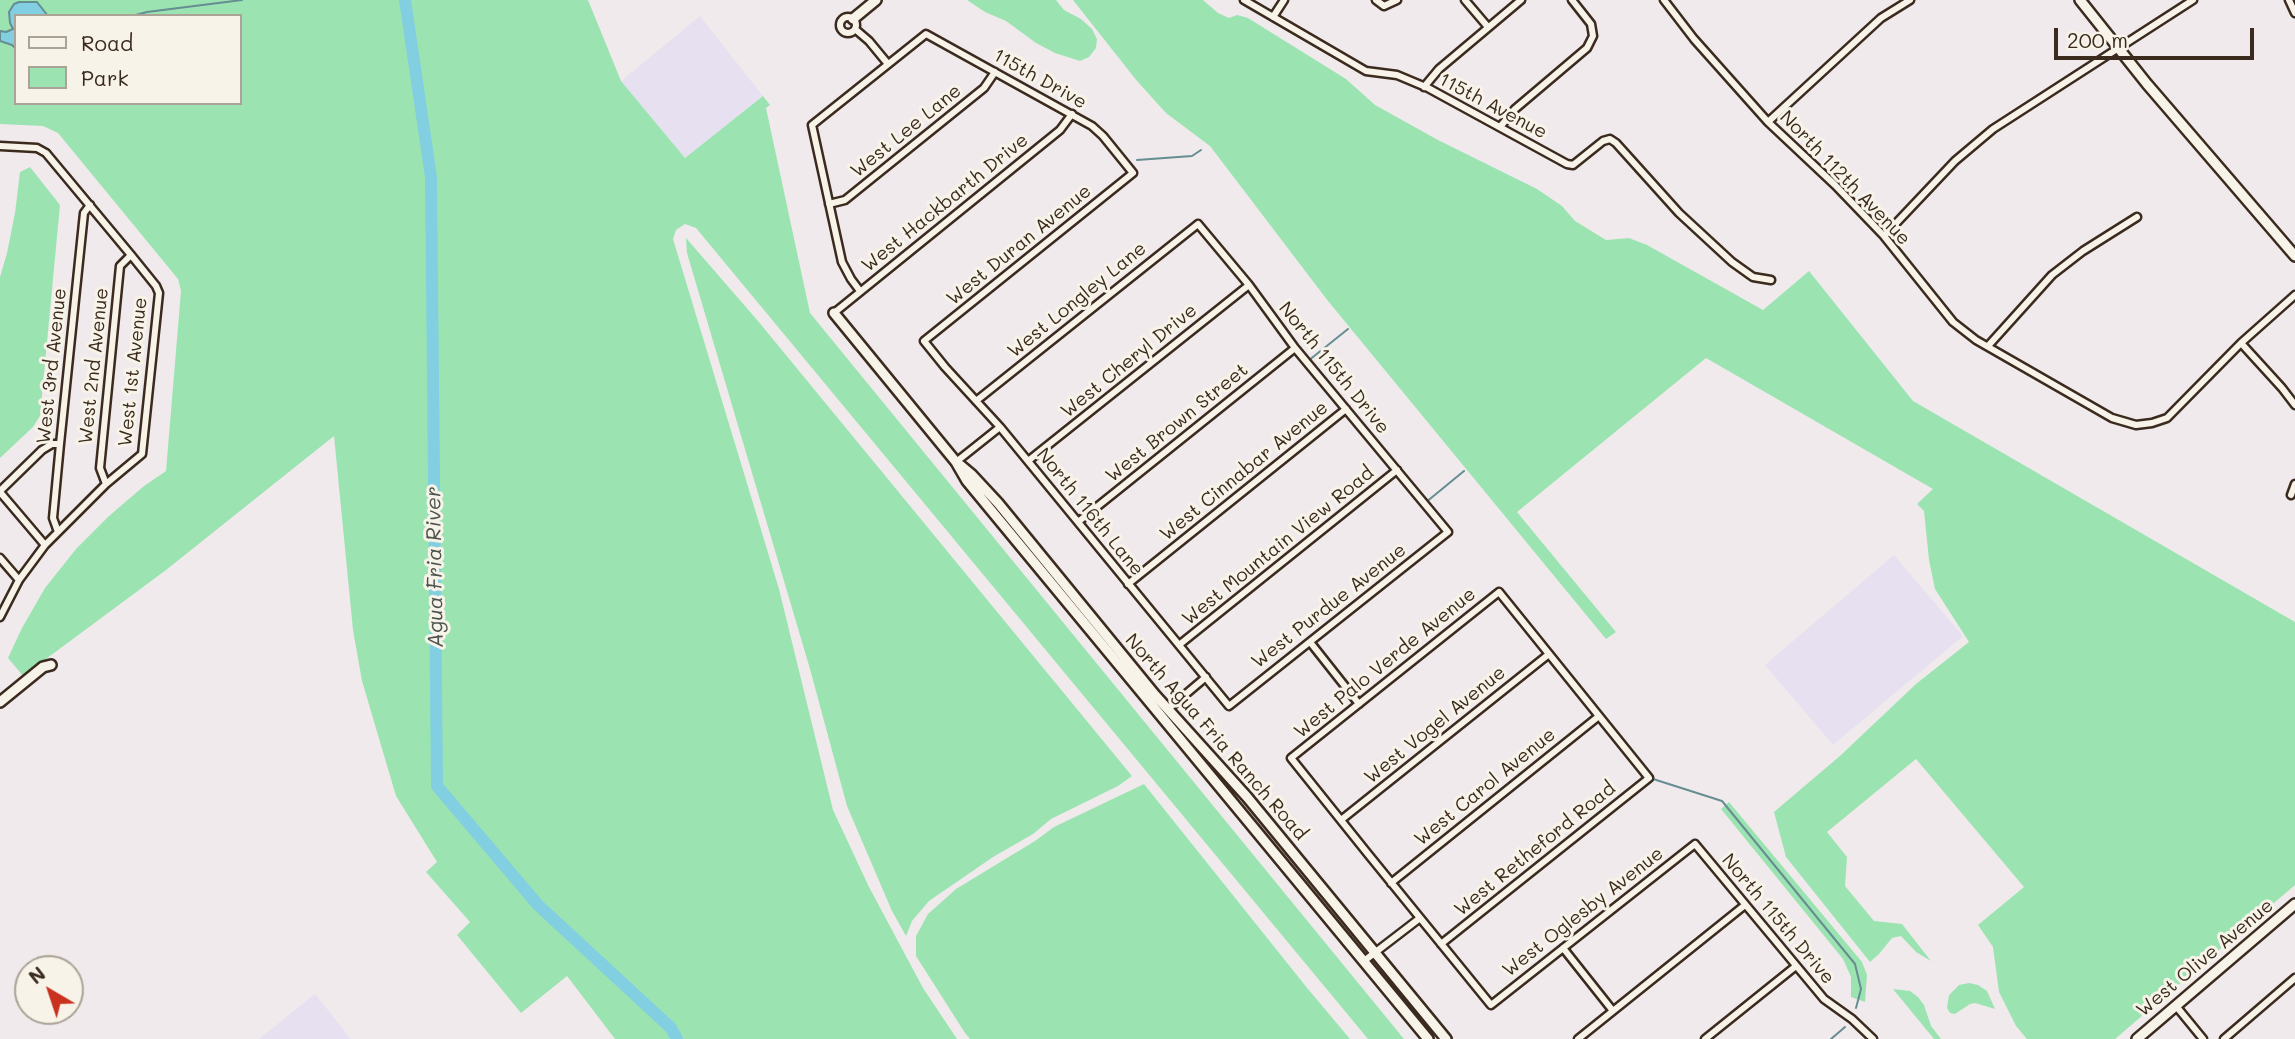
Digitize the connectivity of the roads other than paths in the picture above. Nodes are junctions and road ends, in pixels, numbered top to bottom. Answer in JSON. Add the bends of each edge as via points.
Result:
{"nodes":[{"id":1,"x":876,"y":0,"type":"edge"},
{"id":2,"x":1244,"y":0,"type":"edge"},
{"id":3,"x":1284,"y":0,"type":"edge"},
{"id":4,"x":1376,"y":0,"type":"edge"},
{"id":5,"x":1396,"y":0,"type":"edge"},
{"id":6,"x":1465,"y":0,"type":"edge"},
{"id":7,"x":1521,"y":0,"type":"edge"},
{"id":8,"x":1910,"y":0,"type":"edge"},
{"id":9,"x":2080,"y":0,"type":"edge"},
{"id":10,"x":2193,"y":0,"type":"edge"},
{"id":11,"x":2289,"y":0,"type":"edge"},
{"id":12,"x":1576,"y":1,"type":"edge"},
{"id":13,"x":1666,"y":1,"type":"edge"},
{"id":14,"x":2295,"y":13,"type":"edge"},
{"id":15,"x":1273,"y":17,"type":"junction"},
{"id":16,"x":854,"y":24,"type":"joint"},
{"id":17,"x":1488,"y":27,"type":"junction"},
{"id":18,"x":2118,"y":48,"type":"junction"},
{"id":19,"x":888,"y":64,"type":"junction"},
{"id":20,"x":995,"y":72,"type":"junction"},
{"id":21,"x":1424,"y":87,"type":"junction"},
{"id":22,"x":1072,"y":114,"type":"junction"},
{"id":23,"x":1768,"y":122,"type":"junction"},
{"id":24,"x":1500,"y":127,"type":"junction"},
{"id":25,"x":0,"y":146,"type":"edge"},
{"id":26,"x":1137,"y":160,"type":"dead end"},
{"id":27,"x":1128,"y":167,"type":"junction"},
{"id":28,"x":1133,"y":173,"type":"joint"},
{"id":29,"x":90,"y":205,"type":"junction"},
{"id":30,"x":829,"y":205,"type":"junction"},
{"id":31,"x":2137,"y":217,"type":"dead end"},
{"id":32,"x":1198,"y":224,"type":"joint"},
{"id":33,"x":1884,"y":236,"type":"junction"},
{"id":34,"x":131,"y":255,"type":"junction"},
{"id":35,"x":2295,"y":256,"type":"edge"},
{"id":36,"x":1771,"y":280,"type":"dead end"},
{"id":37,"x":1249,"y":285,"type":"junction"},
{"id":38,"x":860,"y":291,"type":"junction"},
{"id":39,"x":2295,"y":295,"type":"edge"},
{"id":40,"x":834,"y":313,"type":"joint"},
{"id":41,"x":924,"y":341,"type":"joint"},
{"id":42,"x":2241,"y":343,"type":"junction"},
{"id":43,"x":1988,"y":346,"type":"junction"},
{"id":44,"x":1295,"y":348,"type":"junction"},
{"id":45,"x":976,"y":401,"type":"junction"},
{"id":46,"x":2295,"y":405,"type":"edge"},
{"id":47,"x":1346,"y":409,"type":"junction"},
{"id":48,"x":1000,"y":427,"type":"junction"},
{"id":49,"x":60,"y":444,"type":"junction"},
{"id":50,"x":1028,"y":461,"type":"junction"},
{"id":51,"x":956,"y":462,"type":"junction"},
{"id":52,"x":1397,"y":470,"type":"junction"},
{"id":53,"x":106,"y":484,"type":"junction"},
{"id":54,"x":2295,"y":484,"type":"edge"},
{"id":55,"x":0,"y":491,"type":"edge"},
{"id":56,"x":2291,"y":495,"type":"dead end"},
{"id":57,"x":1078,"y":522,"type":"junction"},
{"id":58,"x":58,"y":532,"type":"junction"},
{"id":59,"x":1448,"y":532,"type":"joint"},
{"id":60,"x":45,"y":545,"type":"junction"},
{"id":61,"x":0,"y":558,"type":"edge"},
{"id":62,"x":19,"y":580,"type":"junction"},
{"id":63,"x":1128,"y":583,"type":"junction"},
{"id":64,"x":0,"y":617,"type":"edge"},
{"id":65,"x":1310,"y":642,"type":"junction"},
{"id":66,"x":1179,"y":645,"type":"junction"},
{"id":67,"x":1549,"y":654,"type":"junction"},
{"id":68,"x":51,"y":665,"type":"dead end"},
{"id":69,"x":1206,"y":677,"type":"junction"},
{"id":70,"x":0,"y":702,"type":"edge"},
{"id":71,"x":1359,"y":704,"type":"junction"},
{"id":72,"x":1229,"y":706,"type":"joint"},
{"id":73,"x":1164,"y":712,"type":"junction"},
{"id":74,"x":1599,"y":716,"type":"junction"},
{"id":75,"x":1341,"y":820,"type":"junction"},
{"id":76,"x":1695,"y":844,"type":"joint"},
{"id":77,"x":1391,"y":883,"type":"junction"},
{"id":78,"x":2295,"y":904,"type":"edge"},
{"id":79,"x":1745,"y":905,"type":"junction"},
{"id":80,"x":1420,"y":918,"type":"junction"},
{"id":81,"x":1441,"y":944,"type":"junction"},
{"id":82,"x":1563,"y":948,"type":"junction"},
{"id":83,"x":1375,"y":953,"type":"junction"},
{"id":84,"x":1364,"y":961,"type":"junction"},
{"id":85,"x":1796,"y":965,"type":"junction"},
{"id":86,"x":2295,"y":978,"type":"edge"},
{"id":87,"x":2176,"y":1006,"type":"junction"},
{"id":88,"x":1613,"y":1011,"type":"junction"},
{"id":89,"x":1428,"y":1039,"type":"edge"},
{"id":90,"x":1446,"y":1039,"type":"edge"},
{"id":91,"x":1578,"y":1039,"type":"edge"},
{"id":92,"x":1705,"y":1039,"type":"edge"},
{"id":93,"x":1873,"y":1039,"type":"edge"},
{"id":94,"x":2137,"y":1039,"type":"edge"},
{"id":95,"x":2203,"y":1039,"type":"edge"},
{"id":96,"x":2224,"y":1039,"type":"edge"}],
"edges":[{"from":1,"to":16,"type":"street"},
{"from":2,"to":15,"type":"street","name":"115th Avenue"},
{"from":3,"to":15,"type":"street"},
{"from":4,"to":5,"type":"street","via":[[1384,6]]},
{"from":6,"to":17,"type":"street"},
{"from":7,"to":17,"type":"street"},
{"from":8,"to":23,"type":"street","via":[[1881,18]]},
{"from":9,"to":18,"type":"street"},
{"from":10,"to":18,"type":"street"},
{"from":11,"to":14,"type":"street"},
{"from":12,"to":24,"type":"street","via":[[1591,24],[1593,36],[1587,48]]},
{"from":13,"to":23,"type":"street","name":"North 112th Avenue"},
{"from":15,"to":21,"type":"street","name":"115th Avenue","via":[[1366,71],[1396,75]]},
{"from":16,"to":19,"type":"street"},
{"from":17,"to":21,"type":"street"},
{"from":18,"to":33,"type":"street","via":[[1984,136]]},
{"from":18,"to":35,"type":"street"},
{"from":19,"to":20,"type":"street","name":"115th Drive","via":[[926,34]]},
{"from":19,"to":30,"type":"street","via":[[812,125]]},
{"from":20,"to":22,"type":"street","name":"115th Drive"},
{"from":20,"to":30,"type":"street","name":"West Lee Lane","via":[[984,88],[845,200]]},
{"from":21,"to":24,"type":"street","name":"115th Avenue"},
{"from":22,"to":27,"type":"street","name":"115th Drive","via":[[1099,132]]},
{"from":22,"to":38,"type":"street","name":"West Hackbarth Drive","via":[[1060,130]]},
{"from":23,"to":33,"type":"street","name":"North 112th Avenue"},
{"from":24,"to":36,"type":"street","name":"115th Avenue","via":[[1573,165],[1609,139],[1732,262],[1753,277]]},
{"from":25,"to":29,"type":"street","via":[[43,149]]},
{"from":26,"to":27,"type":"street"},
{"from":27,"to":28,"type":"street","name":"115th Drive"},
{"from":28,"to":41,"type":"street","name":"West Duran Avenue"},
{"from":29,"to":34,"type":"street"},
{"from":29,"to":49,"type":"street","name":"West 3rd Avenue","via":[[84,213]]},
{"from":30,"to":38,"type":"street","via":[[842,262]]},
{"from":31,"to":43,"type":"street","via":[[2052,275]]},
{"from":32,"to":37,"type":"street","name":"North 115th Drive"},
{"from":32,"to":45,"type":"street","name":"West Longley Lane"},
{"from":33,"to":43,"type":"street","name":"North 112th Avenue","via":[[1953,322]]},
{"from":34,"to":53,"type":"street","name":"West 2nd Avenue","via":[[120,266],[100,468]]},
{"from":34,"to":53,"type":"street","name":"West 1st Avenue","via":[[159,293],[155,338],[142,454]]},
{"from":37,"to":44,"type":"street","name":"North 115th Drive"},
{"from":37,"to":50,"type":"street","name":"West Cheryl Drive"},
{"from":38,"to":40,"type":"street","name":"West Hackbarth Drive"},
{"from":39,"to":42,"type":"street"},
{"from":40,"to":51,"type":"street","name":"North Agua Fria Ranch Road"},
{"from":41,"to":45,"type":"street","name":"North 116th Lane"},
{"from":42,"to":43,"type":"street","name":"North 112th Avenue","via":[[2166,418],[2136,425],[2121,422]]},
{"from":42,"to":46,"type":"street"},
{"from":44,"to":47,"type":"street","name":"North 115th Drive"},
{"from":44,"to":57,"type":"street","name":"West Brown Street"},
{"from":45,"to":48,"type":"street","name":"North 116th Lane"},
{"from":47,"to":52,"type":"street","name":"North 115th Drive"},
{"from":47,"to":63,"type":"street","name":"West Cinnabar Avenue"},
{"from":48,"to":50,"type":"street","name":"North 116th Lane"},
{"from":48,"to":51,"type":"street"},
{"from":49,"to":55,"type":"street","via":[[42,450]]},
{"from":49,"to":58,"type":"street","name":"West 3rd Avenue","via":[[53,518]]},
{"from":50,"to":57,"type":"street","name":"North 116th Lane"},
{"from":51,"to":73,"type":"street","name":"North Agua Fria Ranch Road","via":[[998,503]]},
{"from":52,"to":59,"type":"street","name":"North 115th Drive"},
{"from":52,"to":66,"type":"street","name":"West Mountain View Road"},
{"from":53,"to":58,"type":"street","name":"West 1st Avenue"},
{"from":54,"to":56,"type":"street"},
{"from":55,"to":60,"type":"street"},
{"from":57,"to":63,"type":"street","name":"North 116th Lane"},
{"from":58,"to":60,"type":"street","name":"West 1st Avenue"},
{"from":59,"to":65,"type":"street","name":"West Purdue Avenue"},
{"from":60,"to":62,"type":"street","name":"West 1st Avenue"},
{"from":61,"to":62,"type":"street"},
{"from":62,"to":64,"type":"street","name":"West 1st Avenue"},
{"from":63,"to":66,"type":"street","name":"North 116th Lane"},
{"from":65,"to":71,"type":"street"},
{"from":65,"to":72,"type":"street","name":"West Purdue Avenue"},
{"from":66,"to":69,"type":"street","name":"North 116th Lane"},
{"from":67,"to":71,"type":"street","name":"West Palo Verde Avenue","via":[[1499,592]]},
{"from":67,"to":74,"type":"street"},
{"from":67,"to":75,"type":"street","name":"West Vogel Avenue"},
{"from":68,"to":70,"type":"street"},
{"from":69,"to":72,"type":"street","name":"North 116th Lane"},
{"from":69,"to":73,"type":"street"},
{"from":71,"to":75,"type":"street","name":"West Palo Verde Avenue","via":[[1292,758]]},
{"from":73,"to":83,"type":"street","name":"North Agua Fria Ranch Road","via":[[1248,797]]},
{"from":73,"to":84,"type":"street","name":"North Agua Fria Ranch Road"},
{"from":74,"to":77,"type":"street","name":"West Carol Avenue"},
{"from":74,"to":81,"type":"street","name":"West Retheford Road","via":[[1648,778]]},
{"from":75,"to":77,"type":"street"},
{"from":76,"to":79,"type":"street","name":"North 115th Drive"},
{"from":76,"to":82,"type":"street","name":"West Oglesby Avenue"},
{"from":77,"to":80,"type":"street"},
{"from":78,"to":87,"type":"street","name":"West Olive Avenue"},
{"from":79,"to":85,"type":"street","name":"North 115th Drive"},
{"from":79,"to":88,"type":"street"},
{"from":80,"to":81,"type":"street"},
{"from":80,"to":83,"type":"street"},
{"from":81,"to":82,"type":"street","name":"West Oglesby Avenue","via":[[1491,1005]]},
{"from":82,"to":88,"type":"street"},
{"from":83,"to":84,"type":"street"},
{"from":83,"to":90,"type":"street","name":"North Agua Fria Ranch Road"},
{"from":84,"to":89,"type":"street","name":"North Agua Fria Ranch Road"},
{"from":85,"to":92,"type":"street"},
{"from":85,"to":93,"type":"street","name":"North 115th Drive","via":[[1824,999]]},
{"from":86,"to":96,"type":"street"},
{"from":87,"to":94,"type":"street","name":"West Olive Avenue"},
{"from":87,"to":95,"type":"street"},
{"from":88,"to":91,"type":"street"}]}
